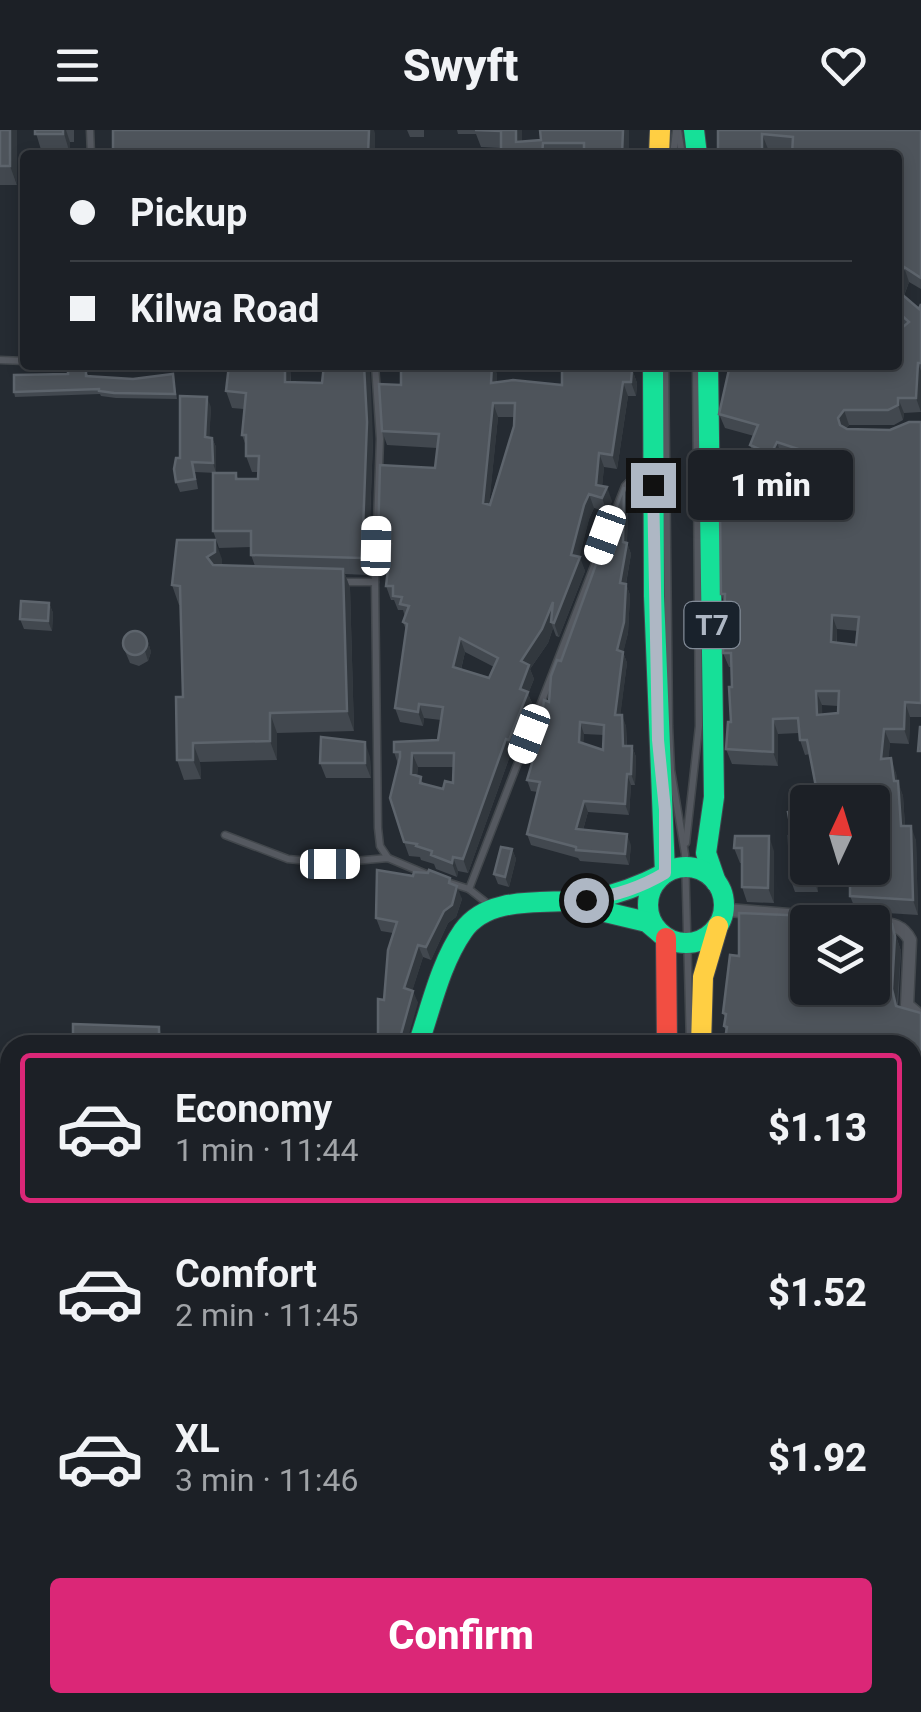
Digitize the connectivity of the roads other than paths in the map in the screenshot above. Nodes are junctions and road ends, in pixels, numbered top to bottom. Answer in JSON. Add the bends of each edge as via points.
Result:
{"nodes":[{"id":1,"x":376,"y":370,"type":"edge"},
{"id":2,"x":654,"y":370,"type":"edge"},
{"id":3,"x":665,"y":370,"type":"edge"},
{"id":4,"x":696,"y":370,"type":"edge"},
{"id":5,"x":708,"y":370,"type":"edge"},
{"id":6,"x":652,"y":455,"type":"junction"},
{"id":7,"x":333,"y":581,"type":"edge"},
{"id":8,"x":375,"y":582,"type":"junction"},
{"id":9,"x":225,"y":836,"type":"dead end"},
{"id":10,"x":388,"y":858,"type":"junction"},
{"id":11,"x":678,"y":865,"type":"junction"},
{"id":12,"x":716,"y":882,"type":"junction"},
{"id":13,"x":469,"y":889,"type":"junction"},
{"id":14,"x":565,"y":902,"type":"junction"},
{"id":15,"x":724,"y":903,"type":"junction"},
{"id":16,"x":493,"y":908,"type":"junction"},
{"id":17,"x":790,"y":915,"type":"edge"},
{"id":18,"x":890,"y":924,"type":"edge"},
{"id":19,"x":718,"y":926,"type":"junction"},
{"id":20,"x":666,"y":938,"type":"junction"},
{"id":21,"x":688,"y":943,"type":"junction"},
{"id":22,"x":921,"y":1016,"type":"edge"},
{"id":23,"x":422,"y":1035,"type":"edge"},
{"id":24,"x":667,"y":1035,"type":"edge"},
{"id":25,"x":690,"y":1035,"type":"edge"},
{"id":26,"x":700,"y":1035,"type":"edge"}],
"edges":[{"from":1,"to":8,"type":"lane"},
{"from":2,"to":6,"type":"main road","number":"T7"},
{"from":3,"to":11,"type":"lane"},
{"from":4,"to":11,"type":"lane","via":[[699,726]]},
{"from":5,"to":12,"type":"main road","number":"T7","via":[[714,797],[706,853]]},
{"from":6,"to":11,"type":"main road","number":"T7","via":[[658,740]]},
{"from":6,"to":13,"type":"lane","via":[[624,486]]},
{"from":7,"to":8,"type":"lane"},
{"from":8,"to":10,"type":"lane","via":[[378,828]]},
{"from":9,"to":10,"type":"lane","via":[[288,858],[330,864]]},
{"from":10,"to":13,"type":"lane"},
{"from":11,"to":12,"type":"main road","via":[[706,872]]},
{"from":11,"to":14,"type":"main road","via":[[644,885]]},
{"from":11,"to":20,"type":"main road","number":"T7","via":[[654,884],[648,900],[649,916]]},
{"from":11,"to":21,"type":"lane"},
{"from":12,"to":15,"type":"main road","number":"T7"},
{"from":13,"to":16,"type":"lane"},
{"from":14,"to":16,"type":"main road"},
{"from":14,"to":20,"type":"main road","via":[[646,922]]},
{"from":15,"to":17,"type":"street","via":[[728,910]]},
{"from":15,"to":19,"type":"main road"},
{"from":16,"to":23,"type":"main road","via":[[458,936]]},
{"from":18,"to":22,"type":"street","via":[[906,932],[907,1005]]},
{"from":19,"to":21,"type":"main road"},
{"from":19,"to":26,"type":"main road","via":[[703,977]]},
{"from":20,"to":21,"type":"main road"},
{"from":20,"to":24,"type":"main road","number":"T7"},
{"from":21,"to":25,"type":"lane"}]}
